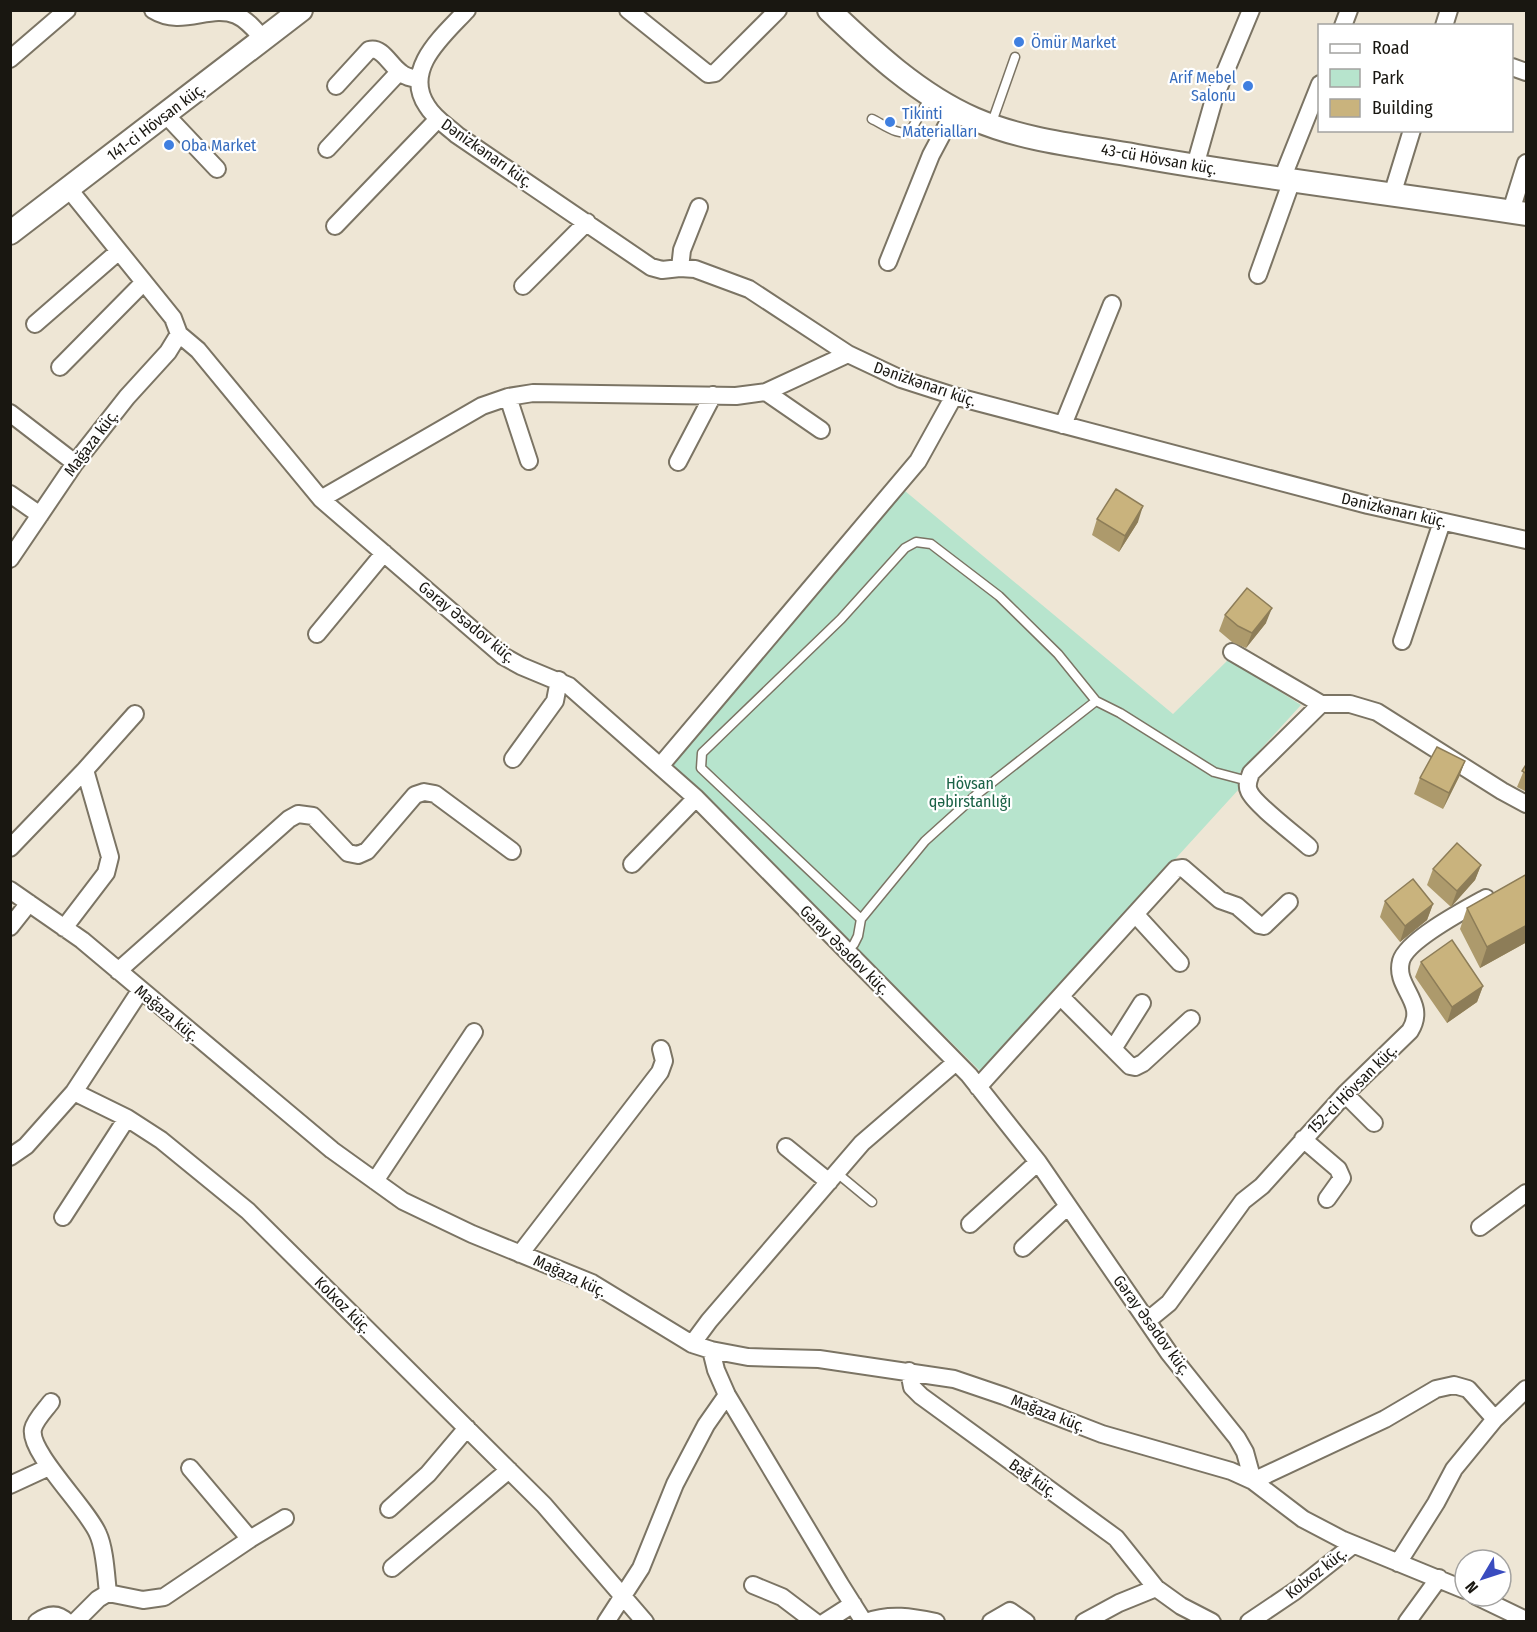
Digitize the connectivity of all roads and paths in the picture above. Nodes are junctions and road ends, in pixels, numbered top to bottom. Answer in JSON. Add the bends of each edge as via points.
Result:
{"nodes":[{"id":1,"x":67,"y":10,"type":"edge"},
{"id":2,"x":153,"y":10,"type":"edge"},
{"id":3,"x":301,"y":10,"type":"edge"},
{"id":4,"x":467,"y":10,"type":"edge"},
{"id":5,"x":627,"y":10,"type":"edge"},
{"id":6,"x":778,"y":10,"type":"edge"},
{"id":7,"x":829,"y":10,"type":"edge"},
{"id":8,"x":1251,"y":10,"type":"edge"},
{"id":9,"x":264,"y":40,"type":"junction"},
{"id":10,"x":1015,"y":57,"type":"dead end"},
{"id":11,"x":10,"y":59,"type":"edge"},
{"id":12,"x":399,"y":72,"type":"junction"},
{"id":13,"x":418,"y":79,"type":"junction"},
{"id":14,"x":336,"y":86,"type":"dead end"},
{"id":15,"x":1318,"y":90,"type":"edge"},
{"id":16,"x":932,"y":94,"type":"junction"},
{"id":17,"x":955,"y":110,"type":"junction"},
{"id":18,"x":165,"y":114,"type":"junction"},
{"id":19,"x":872,"y":118,"type":"dead end"},
{"id":20,"x":438,"y":119,"type":"junction"},
{"id":21,"x":991,"y":125,"type":"junction"},
{"id":22,"x":1411,"y":132,"type":"edge"},
{"id":23,"x":327,"y":149,"type":"dead end"},
{"id":24,"x":1527,"y":163,"type":"edge"},
{"id":25,"x":1195,"y":166,"type":"junction"},
{"id":26,"x":217,"y":169,"type":"dead end"},
{"id":27,"x":1287,"y":179,"type":"junction"},
{"id":28,"x":1524,"y":181,"type":"edge"},
{"id":29,"x":68,"y":188,"type":"junction"},
{"id":30,"x":1392,"y":195,"type":"junction"},
{"id":31,"x":699,"y":207,"type":"dead end"},
{"id":32,"x":1519,"y":213,"type":"edge"},
{"id":33,"x":587,"y":222,"type":"junction"},
{"id":34,"x":336,"y":226,"type":"dead end"},
{"id":35,"x":10,"y":233,"type":"edge"},
{"id":36,"x":119,"y":251,"type":"junction"},
{"id":37,"x":888,"y":262,"type":"dead end"},
{"id":38,"x":680,"y":268,"type":"junction"},
{"id":39,"x":1258,"y":275,"type":"dead end"},
{"id":40,"x":144,"y":282,"type":"junction"},
{"id":41,"x":523,"y":286,"type":"dead end"},
{"id":42,"x":1112,"y":304,"type":"dead end"},
{"id":43,"x":35,"y":324,"type":"dead end"},
{"id":44,"x":179,"y":334,"type":"junction"},
{"id":45,"x":848,"y":354,"type":"junction"},
{"id":46,"x":60,"y":367,"type":"dead end"},
{"id":47,"x":766,"y":392,"type":"junction"},
{"id":48,"x":713,"y":395,"type":"junction"},
{"id":49,"x":954,"y":396,"type":"junction"},
{"id":50,"x":508,"y":397,"type":"junction"},
{"id":51,"x":10,"y":413,"type":"edge"},
{"id":52,"x":1063,"y":425,"type":"junction"},
{"id":53,"x":821,"y":430,"type":"dead end"},
{"id":54,"x":529,"y":461,"type":"dead end"},
{"id":55,"x":678,"y":462,"type":"dead end"},
{"id":56,"x":75,"y":463,"type":"junction"},
{"id":57,"x":10,"y":494,"type":"edge"},
{"id":58,"x":321,"y":499,"type":"junction"},
{"id":59,"x":40,"y":515,"type":"junction"},
{"id":60,"x":1442,"y":522,"type":"junction"},
{"id":61,"x":1527,"y":540,"type":"edge"},
{"id":62,"x":384,"y":553,"type":"junction"},
{"id":63,"x":10,"y":558,"type":"edge"},
{"id":64,"x":317,"y":634,"type":"dead end"},
{"id":65,"x":1402,"y":641,"type":"dead end"},
{"id":66,"x":1232,"y":652,"type":"dead end"},
{"id":67,"x":559,"y":681,"type":"junction"},
{"id":68,"x":1096,"y":701,"type":"junction"},
{"id":69,"x":1321,"y":704,"type":"junction"},
{"id":70,"x":135,"y":714,"type":"dead end"},
{"id":71,"x":513,"y":759,"type":"dead end"},
{"id":72,"x":661,"y":765,"type":"junction"},
{"id":73,"x":85,"y":770,"type":"junction"},
{"id":74,"x":1248,"y":781,"type":"junction"},
{"id":75,"x":696,"y":798,"type":"junction"},
{"id":76,"x":1527,"y":804,"type":"edge"},
{"id":77,"x":1309,"y":847,"type":"dead end"},
{"id":78,"x":10,"y":848,"type":"edge"},
{"id":79,"x":512,"y":850,"type":"dead end"},
{"id":80,"x":632,"y":864,"type":"dead end"},
{"id":81,"x":10,"y":890,"type":"edge"},
{"id":82,"x":1500,"y":890,"type":"edge"},
{"id":83,"x":1289,"y":902,"type":"dead end"},
{"id":84,"x":29,"y":903,"type":"junction"},
{"id":85,"x":1136,"y":915,"type":"junction"},
{"id":86,"x":861,"y":919,"type":"junction"},
{"id":87,"x":10,"y":927,"type":"edge"},
{"id":88,"x":64,"y":928,"type":"junction"},
{"id":89,"x":846,"y":952,"type":"junction"},
{"id":90,"x":1180,"y":963,"type":"dead end"},
{"id":91,"x":118,"y":971,"type":"junction"},
{"id":92,"x":140,"y":991,"type":"junction"},
{"id":93,"x":1060,"y":997,"type":"junction"},
{"id":94,"x":1142,"y":1004,"type":"dead end"},
{"id":95,"x":1191,"y":1019,"type":"dead end"},
{"id":96,"x":474,"y":1032,"type":"dead end"},
{"id":97,"x":660,"y":1049,"type":"dead end"},
{"id":98,"x":1113,"y":1049,"type":"junction"},
{"id":99,"x":956,"y":1062,"type":"junction"},
{"id":100,"x":978,"y":1087,"type":"junction"},
{"id":101,"x":74,"y":1092,"type":"junction"},
{"id":102,"x":1346,"y":1094,"type":"junction"},
{"id":103,"x":127,"y":1118,"type":"junction"},
{"id":104,"x":1374,"y":1123,"type":"dead end"},
{"id":105,"x":1303,"y":1139,"type":"junction"},
{"id":106,"x":786,"y":1147,"type":"dead end"},
{"id":107,"x":10,"y":1157,"type":"edge"},
{"id":108,"x":1038,"y":1162,"type":"junction"},
{"id":109,"x":833,"y":1178,"type":"junction"},
{"id":110,"x":375,"y":1181,"type":"junction"},
{"id":111,"x":1527,"y":1192,"type":"edge"},
{"id":112,"x":1328,"y":1199,"type":"dead end"},
{"id":113,"x":872,"y":1202,"type":"dead end"},
{"id":114,"x":1068,"y":1206,"type":"junction"},
{"id":115,"x":63,"y":1217,"type":"dead end"},
{"id":116,"x":970,"y":1224,"type":"dead end"},
{"id":117,"x":1480,"y":1227,"type":"dead end"},
{"id":118,"x":1023,"y":1248,"type":"dead end"},
{"id":119,"x":520,"y":1254,"type":"junction"},
{"id":120,"x":1147,"y":1321,"type":"junction"},
{"id":121,"x":692,"y":1344,"type":"junction"},
{"id":122,"x":711,"y":1350,"type":"junction"},
{"id":123,"x":909,"y":1371,"type":"junction"},
{"id":124,"x":1527,"y":1389,"type":"edge"},
{"id":125,"x":727,"y":1395,"type":"junction"},
{"id":126,"x":51,"y":1402,"type":"dead end"},
{"id":127,"x":1496,"y":1419,"type":"junction"},
{"id":128,"x":466,"y":1428,"type":"junction"},
{"id":129,"x":49,"y":1467,"type":"junction"},
{"id":130,"x":190,"y":1468,"type":"dead end"},
{"id":131,"x":509,"y":1470,"type":"junction"},
{"id":132,"x":1253,"y":1481,"type":"junction"},
{"id":133,"x":10,"y":1485,"type":"edge"},
{"id":134,"x":389,"y":1509,"type":"dead end"},
{"id":135,"x":285,"y":1518,"type":"dead end"},
{"id":136,"x":250,"y":1539,"type":"junction"},
{"id":137,"x":1353,"y":1545,"type":"junction"},
{"id":138,"x":1398,"y":1563,"type":"junction"},
{"id":139,"x":392,"y":1568,"type":"dead end"},
{"id":140,"x":1438,"y":1578,"type":"junction"},
{"id":141,"x":753,"y":1584,"type":"dead end"},
{"id":142,"x":1453,"y":1585,"type":"edge"},
{"id":143,"x":1156,"y":1588,"type":"junction"},
{"id":144,"x":108,"y":1593,"type":"junction"},
{"id":145,"x":624,"y":1596,"type":"junction"},
{"id":146,"x":853,"y":1604,"type":"junction"},
{"id":147,"x":1502,"y":1608,"type":"edge"},
{"id":148,"x":1527,"y":1620,"type":"edge"},
{"id":149,"x":37,"y":1622,"type":"edge"},
{"id":150,"x":67,"y":1622,"type":"edge"},
{"id":151,"x":75,"y":1622,"type":"edge"},
{"id":152,"x":606,"y":1622,"type":"edge"},
{"id":153,"x":645,"y":1622,"type":"edge"},
{"id":154,"x":815,"y":1622,"type":"edge"},
{"id":155,"x":825,"y":1622,"type":"edge"},
{"id":156,"x":865,"y":1622,"type":"edge"},
{"id":157,"x":936,"y":1622,"type":"edge"},
{"id":158,"x":991,"y":1622,"type":"edge"},
{"id":159,"x":1026,"y":1622,"type":"edge"},
{"id":160,"x":1084,"y":1622,"type":"edge"},
{"id":161,"x":1212,"y":1622,"type":"edge"},
{"id":162,"x":1249,"y":1622,"type":"edge"},
{"id":163,"x":1407,"y":1622,"type":"edge"}],
"edges":[{"from":1,"to":11,"type":"street"},
{"from":2,"to":9,"type":"street","via":[[169,18],[236,15]]},
{"from":3,"to":9,"type":"main road","name":"141-ci Hövsan küç."},
{"from":4,"to":13,"type":"street","via":[[435,45]]},
{"from":5,"to":6,"type":"street","via":[[712,74]]},
{"from":7,"to":16,"type":"main road","name":"43-cü Hövsan küç.","via":[[896,70]]},
{"from":8,"to":25,"type":"street","via":[[1214,99]]},
{"from":9,"to":18,"type":"main road","name":"141-ci Hövsan küç."},
{"from":10,"to":21,"type":"lane"},
{"from":12,"to":13,"type":"street"},
{"from":12,"to":14,"type":"street","via":[[379,50],[369,50]]},
{"from":12,"to":23,"type":"street"},
{"from":13,"to":20,"type":"street","name":"Dənizkənarı küç.","via":[[426,105]]},
{"from":15,"to":27,"type":"street"},
{"from":16,"to":17,"type":"main road","name":"43-cü Hövsan küç."},
{"from":16,"to":19,"type":"lane","via":[[907,133]]},
{"from":17,"to":21,"type":"main road","name":"43-cü Hövsan küç."},
{"from":17,"to":37,"type":"street","via":[[931,155]]},
{"from":18,"to":26,"type":"street"},
{"from":18,"to":29,"type":"main road","name":"141-ci Hövsan küç."},
{"from":20,"to":33,"type":"street","name":"Dənizkənarı küç."},
{"from":20,"to":34,"type":"street"},
{"from":21,"to":25,"type":"main road","name":"43-cü Hövsan küç.","via":[[1021,135]]},
{"from":22,"to":30,"type":"street"},
{"from":24,"to":28,"type":"street"},
{"from":25,"to":27,"type":"main road","name":"43-cü Hövsan küç."},
{"from":27,"to":30,"type":"main road","name":"43-cü Hövsan küç."},
{"from":27,"to":39,"type":"street"},
{"from":28,"to":32,"type":"street"},
{"from":29,"to":35,"type":"main road","name":"141-ci Hövsan küç."},
{"from":29,"to":36,"type":"street","name":"Gəray Əsədov küç."},
{"from":30,"to":32,"type":"main road","name":"43-cü Hövsan küç."},
{"from":31,"to":38,"type":"street","via":[[682,250]]},
{"from":33,"to":38,"type":"street","name":"Dənizkənarı küç.","via":[[651,267]]},
{"from":33,"to":41,"type":"street"},
{"from":36,"to":40,"type":"street","name":"Gəray Əsədov küç."},
{"from":36,"to":43,"type":"street"},
{"from":38,"to":45,"type":"street","name":"Dənizkənarı küç.","via":[[695,269],[749,289]]},
{"from":40,"to":44,"type":"street","name":"Gəray Əsədov küç.","via":[[173,318]]},
{"from":40,"to":46,"type":"street"},
{"from":42,"to":52,"type":"street"},
{"from":44,"to":56,"type":"street","name":"Mağaza küç."},
{"from":44,"to":58,"type":"street","name":"Gəray Əsədov küç.","via":[[198,350]]},
{"from":45,"to":47,"type":"street"},
{"from":45,"to":49,"type":"street","name":"Dənizkənarı küç.","via":[[901,379]]},
{"from":47,"to":48,"type":"street"},
{"from":47,"to":53,"type":"street"},
{"from":48,"to":50,"type":"street","via":[[533,393]]},
{"from":48,"to":55,"type":"street"},
{"from":49,"to":52,"type":"street","name":"Dənizkənarı küç."},
{"from":49,"to":72,"type":"street","via":[[918,460]]},
{"from":50,"to":54,"type":"street"},
{"from":50,"to":58,"type":"street","via":[[473,411]]},
{"from":51,"to":56,"type":"street"},
{"from":52,"to":60,"type":"street","name":"Dənizkənarı küç."},
{"from":56,"to":59,"type":"street","name":"Mağaza küç."},
{"from":57,"to":59,"type":"street"},
{"from":58,"to":62,"type":"street","name":"Gəray Əsədov küç."},
{"from":59,"to":63,"type":"street","name":"Mağaza küç."},
{"from":60,"to":61,"type":"street","name":"Dənizkənarı küç."},
{"from":60,"to":65,"type":"street"},
{"from":62,"to":64,"type":"street"},
{"from":62,"to":67,"type":"street","name":"Gəray Əsədov küç.","via":[[503,656]]},
{"from":66,"to":69,"type":"street"},
{"from":67,"to":71,"type":"street","via":[[555,701]]},
{"from":67,"to":72,"type":"street","name":"Gəray Əsədov küç."},
{"from":68,"to":74,"type":"lane","via":[[1214,771]]},
{"from":68,"to":86,"type":"lane","via":[[976,795],[925,841]]},
{"from":68,"to":86,"type":"lane","via":[[1058,654],[999,596],[931,544],[916,542],[905,548],[842,619],[702,753],[700,761],[701,768]]},
{"from":69,"to":74,"type":"street","via":[[1251,773]]},
{"from":69,"to":76,"type":"street","via":[[1350,704],[1377,712]]},
{"from":70,"to":73,"type":"street"},
{"from":72,"to":75,"type":"street","name":"Gəray Əsədov küç."},
{"from":73,"to":78,"type":"street"},
{"from":73,"to":88,"type":"street","via":[[110,857],[106,873]]},
{"from":74,"to":77,"type":"street","via":[[1249,792],[1257,802]]},
{"from":75,"to":80,"type":"street"},
{"from":75,"to":89,"type":"street","name":"Gəray Əsədov küç."},
{"from":79,"to":91,"type":"street","via":[[435,794],[424,792],[415,795],[367,850],[358,855],[348,853],[313,816],[298,814]]},
{"from":81,"to":84,"type":"street","name":"Mağaza küç."},
{"from":82,"to":102,"type":"street","name":"152-ci Hövsan küç.","via":[[1418,940],[1404,954],[1401,972],[1417,1011],[1416,1021]]},
{"from":83,"to":85,"type":"street","via":[[1269,923],[1259,925],[1237,906],[1220,900],[1183,868],[1176,869]]},
{"from":84,"to":87,"type":"street"},
{"from":84,"to":88,"type":"street","name":"Mağaza küç."},
{"from":85,"to":90,"type":"street"},
{"from":85,"to":93,"type":"street"},
{"from":86,"to":89,"type":"lane","via":[[858,936]]},
{"from":88,"to":91,"type":"street","name":"Mağaza küç."},
{"from":89,"to":99,"type":"street","name":"Gəray Əsədov küç."},
{"from":91,"to":92,"type":"street","name":"Mağaza küç."},
{"from":92,"to":101,"type":"street"},
{"from":92,"to":110,"type":"street","name":"Mağaza küç."},
{"from":93,"to":98,"type":"street"},
{"from":93,"to":100,"type":"street"},
{"from":94,"to":98,"type":"street"},
{"from":95,"to":98,"type":"street","via":[[1135,1067]]},
{"from":96,"to":110,"type":"street"},
{"from":97,"to":119,"type":"street","via":[[664,1061],[660,1072]]},
{"from":99,"to":100,"type":"street","name":"Gəray Əsədov küç."},
{"from":99,"to":109,"type":"street","via":[[862,1143]]},
{"from":100,"to":108,"type":"street","name":"Gəray Əsədov küç."},
{"from":101,"to":103,"type":"street","name":"Kolxoz küç."},
{"from":101,"to":107,"type":"street","via":[[26,1146]]},
{"from":102,"to":104,"type":"street"},
{"from":102,"to":105,"type":"street","name":"152-ci Hövsan küç."},
{"from":103,"to":115,"type":"street"},
{"from":103,"to":128,"type":"street","name":"Kolxoz küç.","via":[[161,1140],[248,1211]]},
{"from":105,"to":112,"type":"street","via":[[1338,1169],[1342,1178]]},
{"from":105,"to":120,"type":"street","name":"152-ci Hövsan küç.","via":[[1262,1186],[1242,1201],[1168,1303]]},
{"from":106,"to":109,"type":"street"},
{"from":108,"to":114,"type":"street","name":"Gəray Əsədov küç."},
{"from":108,"to":116,"type":"street"},
{"from":109,"to":113,"type":"lane"},
{"from":109,"to":121,"type":"street"},
{"from":110,"to":119,"type":"street","name":"Mağaza küç.","via":[[403,1201]]},
{"from":111,"to":117,"type":"street"},
{"from":114,"to":118,"type":"street"},
{"from":114,"to":120,"type":"street","name":"Gəray Əsədov küç."},
{"from":119,"to":121,"type":"street","name":"Mağaza küç.","via":[[592,1283]]},
{"from":120,"to":132,"type":"street","name":"Gəray Əsədov küç.","via":[[1237,1438]]},
{"from":121,"to":122,"type":"street","name":"Mağaza küç."},
{"from":122,"to":123,"type":"street","name":"Mağaza küç.","via":[[748,1357],[819,1359]]},
{"from":122,"to":125,"type":"street"},
{"from":123,"to":132,"type":"street","name":"Mağaza küç.","via":[[954,1379],[1102,1434],[1212,1464]]},
{"from":123,"to":143,"type":"street","name":"Bağ küç.","via":[[912,1386],[921,1396],[1116,1538]]},
{"from":124,"to":127,"type":"street"},
{"from":125,"to":145,"type":"street","via":[[675,1484],[641,1568]]},
{"from":125,"to":146,"type":"street"},
{"from":126,"to":129,"type":"street","via":[[33,1429]]},
{"from":127,"to":132,"type":"street","via":[[1468,1389],[1454,1385],[1436,1389],[1386,1419]]},
{"from":127,"to":138,"type":"street","via":[[1454,1469]]},
{"from":128,"to":131,"type":"street","name":"Kolxoz küç."},
{"from":128,"to":134,"type":"street","via":[[428,1474]]},
{"from":129,"to":133,"type":"street"},
{"from":129,"to":144,"type":"street","via":[[100,1536]]},
{"from":130,"to":136,"type":"street"},
{"from":131,"to":139,"type":"street"},
{"from":131,"to":145,"type":"street","name":"Kolxoz küç."},
{"from":132,"to":137,"type":"street","via":[[1303,1519]]},
{"from":135,"to":136,"type":"street"},
{"from":136,"to":144,"type":"street","via":[[164,1597],[143,1600]]},
{"from":137,"to":138,"type":"street"},
{"from":137,"to":162,"type":"street","name":"Kolxoz küç."},
{"from":138,"to":140,"type":"street"},
{"from":140,"to":142,"type":"street"},
{"from":140,"to":163,"type":"street"},
{"from":141,"to":154,"type":"street","via":[[782,1597]]},
{"from":143,"to":160,"type":"street"},
{"from":143,"to":161,"type":"street","name":"Bağ küç."},
{"from":144,"to":151,"type":"street"},
{"from":145,"to":152,"type":"street"},
{"from":145,"to":153,"type":"street","name":"Kolxoz küç."},
{"from":146,"to":155,"type":"street"},
{"from":146,"to":156,"type":"street"},
{"from":147,"to":148,"type":"street"},
{"from":149,"to":150,"type":"street","via":[[49,1614],[60,1615]]},
{"from":156,"to":157,"type":"street","via":[[881,1616],[908,1616]]},
{"from":158,"to":159,"type":"street","via":[[1010,1611]]}]}
